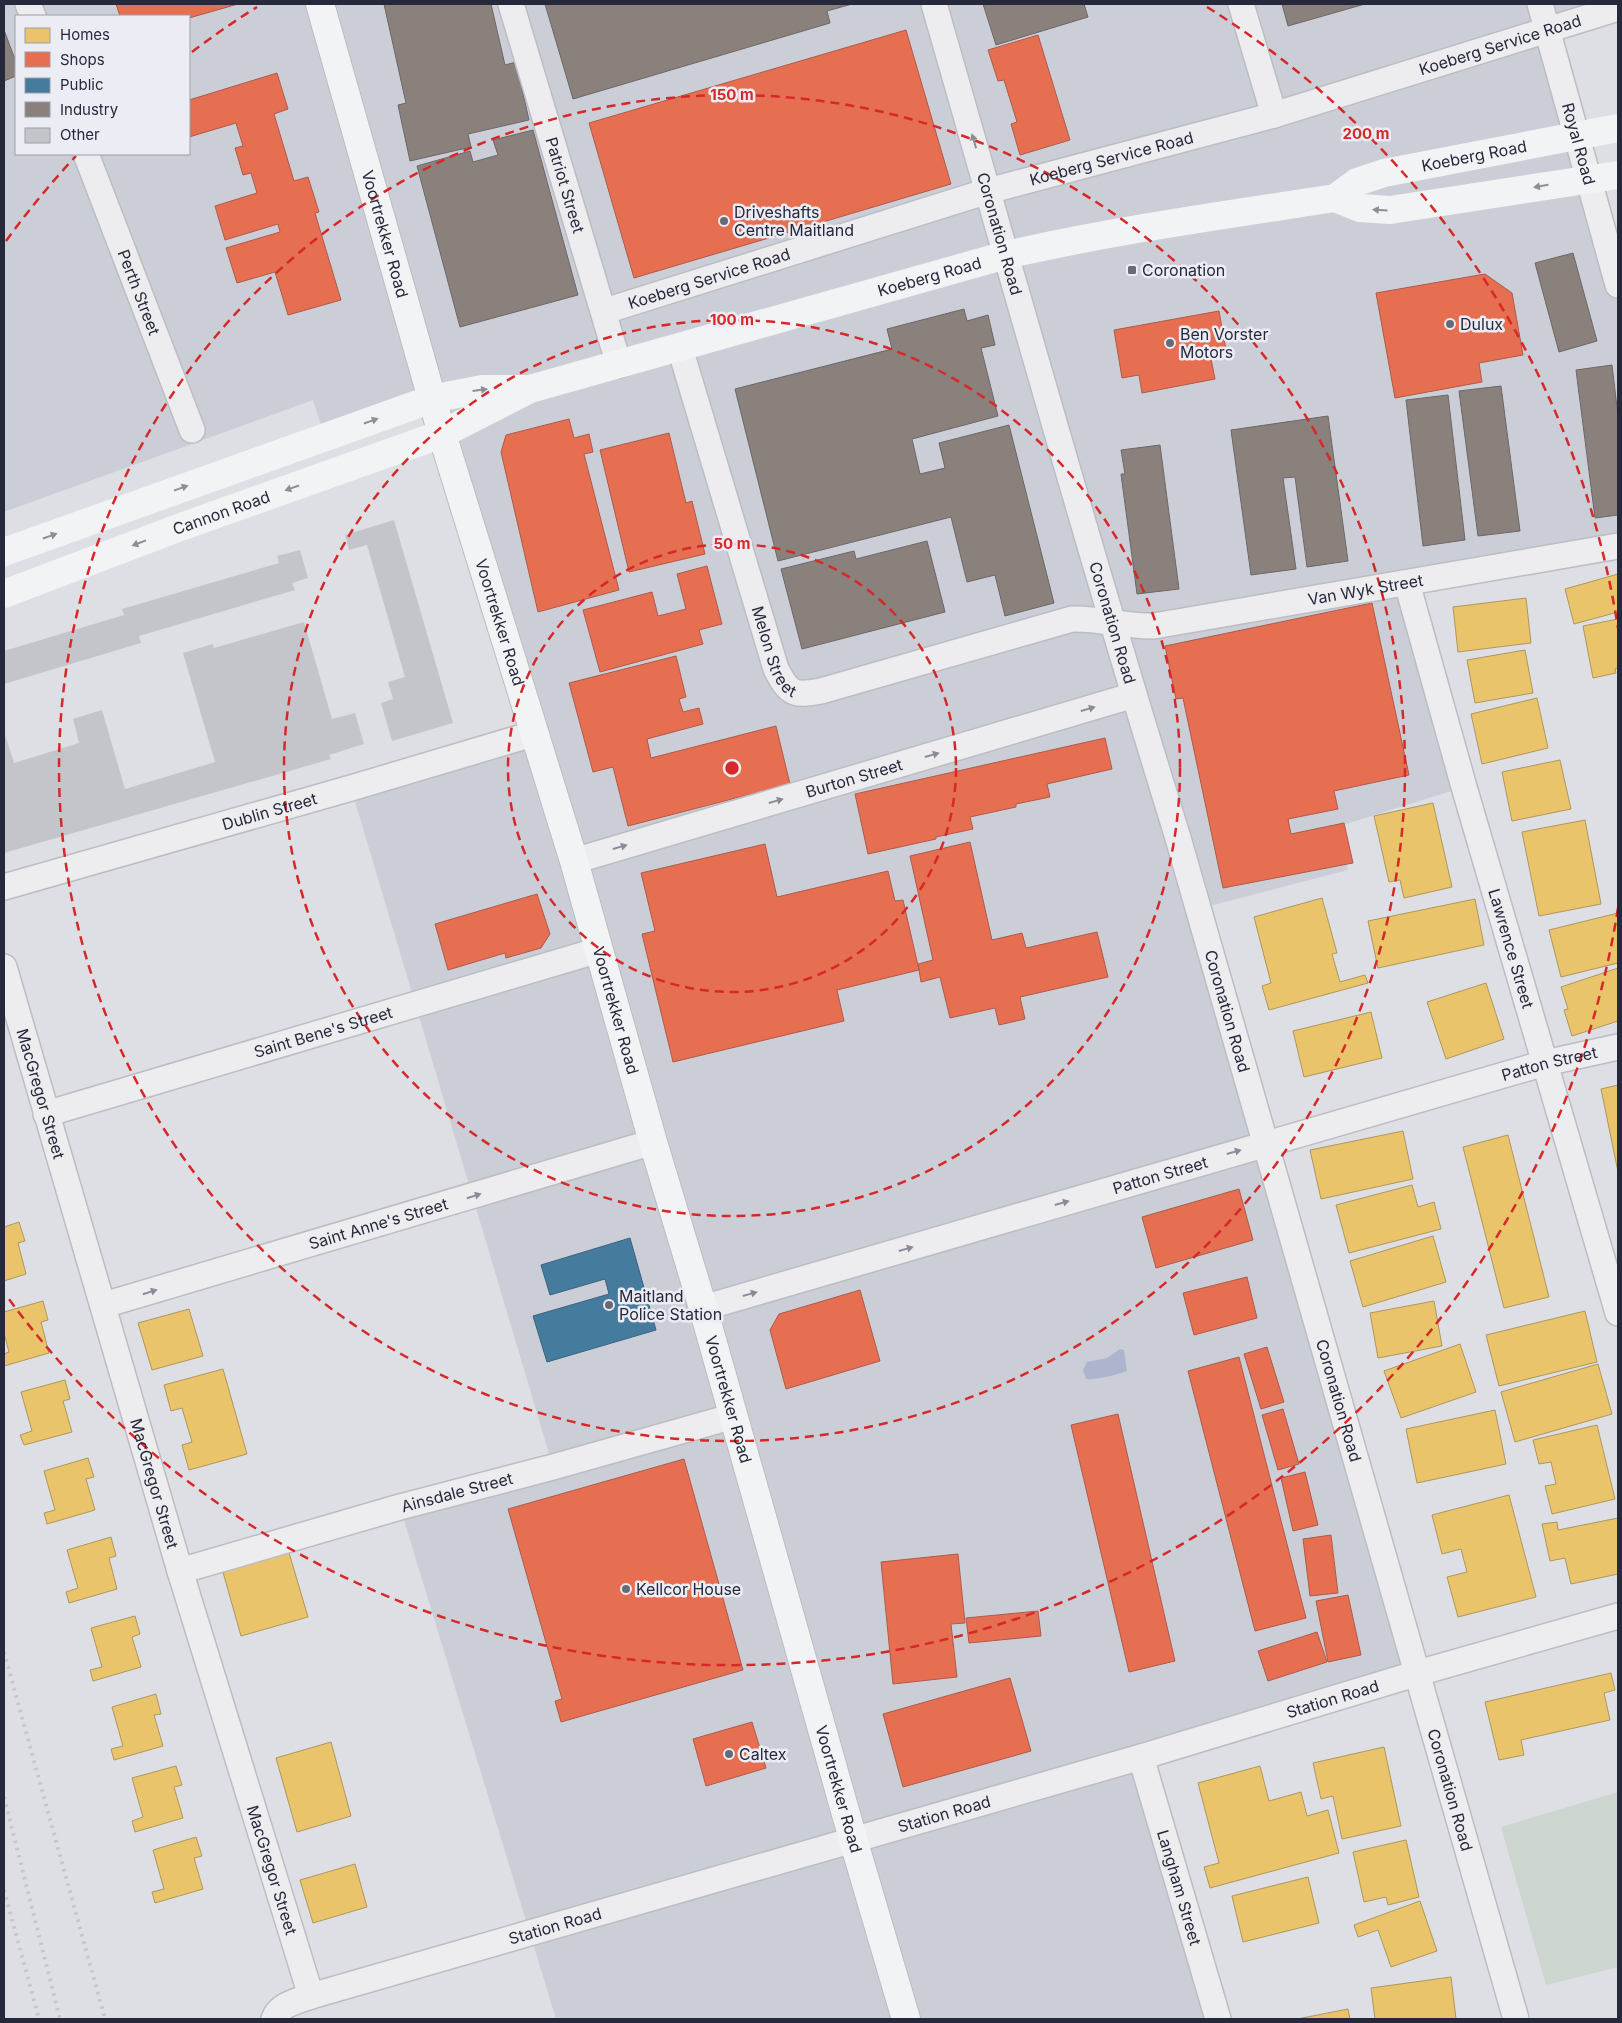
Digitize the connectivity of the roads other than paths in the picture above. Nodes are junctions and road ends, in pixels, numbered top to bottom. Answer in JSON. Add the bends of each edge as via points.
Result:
{"nodes":[{"id":1,"x":320,"y":4,"type":"edge"},
{"id":2,"x":511,"y":4,"type":"edge"},
{"id":3,"x":934,"y":4,"type":"edge"},
{"id":4,"x":1241,"y":4,"type":"edge"},
{"id":5,"x":1540,"y":4,"type":"edge"},
{"id":6,"x":1618,"y":8,"type":"edge"},
{"id":7,"x":1547,"y":29,"type":"junction"},
{"id":8,"x":1274,"y":115,"type":"junction"},
{"id":9,"x":1618,"y":128,"type":"edge"},
{"id":10,"x":1578,"y":136,"type":"junction"},
{"id":11,"x":86,"y":155,"type":"edge"},
{"id":12,"x":1618,"y":175,"type":"edge"},
{"id":13,"x":1589,"y":178,"type":"junction"},
{"id":14,"x":988,"y":191,"type":"junction"},
{"id":15,"x":1336,"y":198,"type":"junction"},
{"id":16,"x":1006,"y":256,"type":"junction"},
{"id":17,"x":1618,"y":285,"type":"edge"},
{"id":18,"x":605,"y":311,"type":"junction"},
{"id":19,"x":680,"y":348,"type":"junction"},
{"id":20,"x":619,"y":365,"type":"junction"},
{"id":21,"x":530,"y":389,"type":"junction"},
{"id":22,"x":432,"y":399,"type":"junction"},
{"id":23,"x":192,"y":430,"type":"dead end"},
{"id":24,"x":442,"y":434,"type":"junction"},
{"id":25,"x":1618,"y":546,"type":"edge"},
{"id":26,"x":4,"y":552,"type":"edge"},
{"id":27,"x":1407,"y":582,"type":"junction"},
{"id":28,"x":4,"y":594,"type":"edge"},
{"id":29,"x":1112,"y":622,"type":"junction"},
{"id":30,"x":1134,"y":695,"type":"junction"},
{"id":31,"x":536,"y":733,"type":"junction"},
{"id":32,"x":574,"y":861,"type":"junction"},
{"id":33,"x":4,"y":887,"type":"edge"},
{"id":34,"x":599,"y":950,"type":"junction"},
{"id":35,"x":4,"y":967,"type":"edge"},
{"id":36,"x":1618,"y":1047,"type":"edge"},
{"id":37,"x":1546,"y":1063,"type":"junction"},
{"id":38,"x":46,"y":1114,"type":"junction"},
{"id":39,"x":653,"y":1142,"type":"junction"},
{"id":40,"x":1265,"y":1143,"type":"junction"},
{"id":41,"x":104,"y":1305,"type":"junction"},
{"id":42,"x":703,"y":1308,"type":"junction"},
{"id":43,"x":1618,"y":1313,"type":"edge"},
{"id":44,"x":734,"y":1416,"type":"junction"},
{"id":45,"x":180,"y":1571,"type":"junction"},
{"id":46,"x":1618,"y":1616,"type":"edge"},
{"id":47,"x":1418,"y":1673,"type":"junction"},
{"id":48,"x":1142,"y":1757,"type":"junction"},
{"id":49,"x":853,"y":1839,"type":"junction"},
{"id":50,"x":311,"y":1996,"type":"junction"},
{"id":51,"x":274,"y":2019,"type":"edge"},
{"id":52,"x":906,"y":2019,"type":"edge"},
{"id":53,"x":1218,"y":2019,"type":"edge"},
{"id":54,"x":1516,"y":2019,"type":"edge"}],
"edges":[{"from":1,"to":22,"type":"main road","name":"Voortrekker Road"},
{"from":2,"to":18,"type":"street","name":"Patriot Street"},
{"from":14,"to":3,"type":"street","name":"Coronation Road","one_way":true},
{"from":4,"to":8,"type":"street"},
{"from":5,"to":7,"type":"street","name":"Royal Road"},
{"from":6,"to":7,"type":"street","name":"Koeberg Service Road"},
{"from":7,"to":8,"type":"street","name":"Koeberg Service Road"},
{"from":7,"to":10,"type":"street","name":"Royal Road"},
{"from":8,"to":14,"type":"street","name":"Koeberg Service Road"},
{"from":9,"to":10,"type":"main road","name":"Koeberg Road"},
{"from":10,"to":13,"type":"street","name":"Royal Road"},
{"from":10,"to":15,"type":"main road","name":"Koeberg Road","via":[[1384,173],[1357,182]]},
{"from":11,"to":23,"type":"street","name":"Perth Street"},
{"from":12,"to":13,"type":"main road"},
{"from":13,"to":15,"type":"main road","one_way":true,"via":[[1390,210],[1360,208]]},
{"from":13,"to":17,"type":"street","name":"Royal Road"},
{"from":14,"to":16,"type":"street","name":"Coronation Road"},
{"from":14,"to":18,"type":"street","name":"Koeberg Service Road"},
{"from":15,"to":16,"type":"main road","name":"Koeberg Road","via":[[1118,232]]},
{"from":16,"to":19,"type":"main road","name":"Koeberg Road"},
{"from":16,"to":29,"type":"street","name":"Coronation Road"},
{"from":18,"to":20,"type":"street","name":"Patriot Street"},
{"from":19,"to":20,"type":"main road","name":"Koeberg Road"},
{"from":19,"to":29,"type":"street","name":"Melon Street","via":[[776,669],[786,687],[801,694],[820,691],[1072,619]]},
{"from":20,"to":21,"type":"main road","name":"Koeberg Road"},
{"from":22,"to":21,"type":"main road","name":"Koeberg Road","one_way":true,"via":[[482,389]]},
{"from":21,"to":24,"type":"main road","name":"Koeberg Road"},
{"from":22,"to":24,"type":"main road","name":"Voortrekker Road"},
{"from":26,"to":22,"type":"main road","one_way":true},
{"from":24,"to":28,"type":"main road","name":"Cannon Road","one_way":true},
{"from":24,"to":31,"type":"main road","name":"Voortrekker Road"},
{"from":25,"to":27,"type":"street","name":"Van Wyk Street"},
{"from":27,"to":29,"type":"street","name":"Van Wyk Street","via":[[1154,626]]},
{"from":27,"to":37,"type":"street","name":"Lawrence Street"},
{"from":29,"to":30,"type":"street","name":"Coronation Road"},
{"from":32,"to":30,"type":"street","name":"Burton Street","one_way":true},
{"from":30,"to":40,"type":"street","name":"Coronation Road"},
{"from":31,"to":32,"type":"main road","name":"Voortrekker Road"},
{"from":31,"to":33,"type":"street","name":"Dublin Street"},
{"from":32,"to":34,"type":"main road","name":"Voortrekker Road"},
{"from":34,"to":38,"type":"street","name":"Saint Bene's Street"},
{"from":34,"to":39,"type":"main road","name":"Voortrekker Road"},
{"from":35,"to":38,"type":"street","name":"MacGregor Street"},
{"from":36,"to":37,"type":"street","name":"Patton Street"},
{"from":37,"to":40,"type":"street","name":"Patton Street"},
{"from":37,"to":43,"type":"street","name":"Lawrence Street"},
{"from":38,"to":41,"type":"street","name":"MacGregor Street"},
{"from":41,"to":39,"type":"street","name":"Saint Anne's Street","one_way":true},
{"from":39,"to":42,"type":"main road","name":"Voortrekker Road"},
{"from":42,"to":40,"type":"street","name":"Patton Street","one_way":true},
{"from":40,"to":47,"type":"street","name":"Coronation Road"},
{"from":41,"to":45,"type":"street","name":"MacGregor Street"},
{"from":42,"to":44,"type":"main road","name":"Voortrekker Road"},
{"from":44,"to":45,"type":"street","name":"Ainsdale Street"},
{"from":44,"to":49,"type":"main road","name":"Voortrekker Road"},
{"from":45,"to":50,"type":"street","name":"MacGregor Street"},
{"from":46,"to":47,"type":"street","name":"Station Road"},
{"from":47,"to":48,"type":"street","name":"Station Road"},
{"from":47,"to":54,"type":"street","name":"Coronation Road"},
{"from":48,"to":49,"type":"street","name":"Station Road"},
{"from":48,"to":53,"type":"street","name":"Langham Street"},
{"from":49,"to":50,"type":"street","name":"Station Road"},
{"from":49,"to":52,"type":"main road","name":"Voortrekker Road"},
{"from":50,"to":51,"type":"street","name":"Station Road","via":[[281,2008]]}]}
